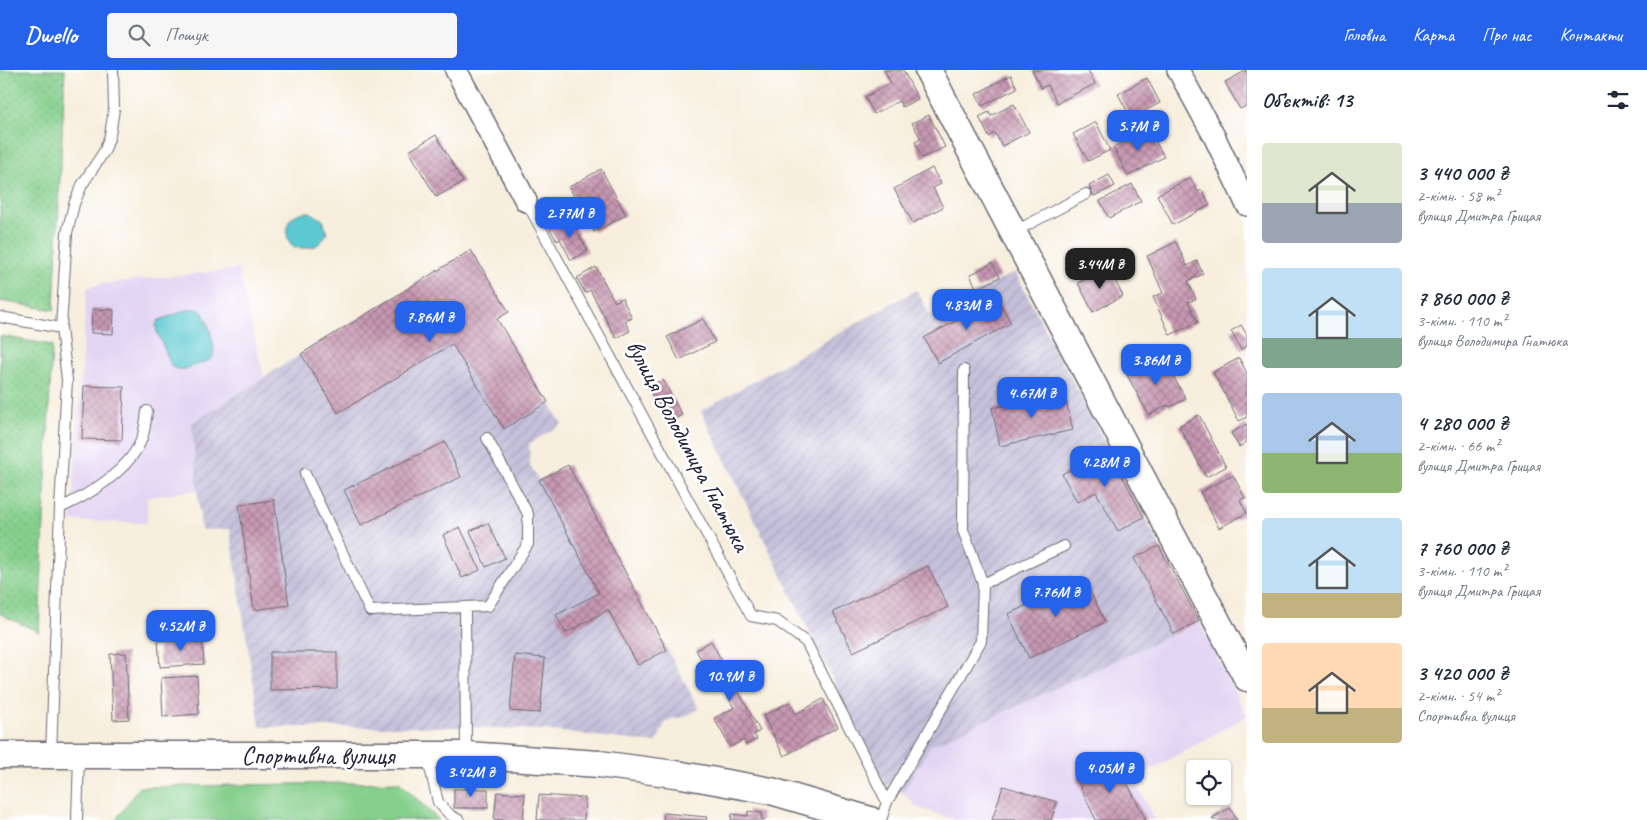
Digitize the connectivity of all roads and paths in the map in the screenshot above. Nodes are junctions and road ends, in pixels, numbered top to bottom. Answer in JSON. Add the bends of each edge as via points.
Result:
{"nodes":[{"id":1,"x":113,"y":70,"type":"edge"},
{"id":2,"x":456,"y":70,"type":"edge"},
{"id":3,"x":928,"y":70,"type":"edge"},
{"id":4,"x":1178,"y":70,"type":"edge"},
{"id":5,"x":1086,"y":194,"type":"dead end"},
{"id":6,"x":526,"y":201,"type":"joint"},
{"id":7,"x":1247,"y":206,"type":"edge"},
{"id":8,"x":1013,"y":233,"type":"junction"},
{"id":9,"x":0,"y":317,"type":"edge"},
{"id":10,"x":61,"y":328,"type":"junction"},
{"id":11,"x":964,"y":370,"type":"dead end"},
{"id":12,"x":147,"y":410,"type":"dead end"},
{"id":13,"x":487,"y":438,"type":"dead end"},
{"id":14,"x":305,"y":474,"type":"dead end"},
{"id":15,"x":60,"y":508,"type":"junction"},
{"id":16,"x":1064,"y":546,"type":"dead end"},
{"id":17,"x":983,"y":584,"type":"junction"},
{"id":18,"x":465,"y":607,"type":"junction"},
{"id":19,"x":1247,"y":678,"type":"edge"},
{"id":20,"x":427,"y":755,"type":"junction"},
{"id":21,"x":466,"y":755,"type":"junction"},
{"id":22,"x":0,"y":756,"type":"edge"},
{"id":23,"x":51,"y":756,"type":"junction"},
{"id":24,"x":79,"y":756,"type":"junction"},
{"id":25,"x":879,"y":811,"type":"edge"},
{"id":26,"x":77,"y":820,"type":"edge"},
{"id":27,"x":459,"y":820,"type":"edge"},
{"id":28,"x":881,"y":820,"type":"edge"}],
"edges":[{"from":1,"to":10,"type":"lane","via":[[114,109],[110,135],[105,150],[82,184],[68,233]]},
{"from":2,"to":6,"type":"street","name":"вулиця Володимира Гнатюка"},
{"from":3,"to":8,"type":"street"},
{"from":4,"to":7,"type":"street"},
{"from":5,"to":8,"type":"lane"},
{"from":6,"to":25,"type":"lane","name":"вулиця Володимира Гнатюка","via":[[751,616],[777,621],[806,642]]},
{"from":8,"to":19,"type":"street"},
{"from":9,"to":10,"type":"lane"},
{"from":10,"to":15,"type":"lane","via":[[67,380]]},
{"from":11,"to":17,"type":"lane","via":[[963,530]]},
{"from":12,"to":15,"type":"lane","via":[[143,438],[130,461],[100,485]]},
{"from":13,"to":18,"type":"lane","via":[[528,514],[528,544],[488,606]]},
{"from":14,"to":18,"type":"lane","via":[[370,611]]},
{"from":15,"to":23,"type":"lane"},
{"from":16,"to":17,"type":"lane"},
{"from":17,"to":25,"type":"lane","via":[[981,641]]},
{"from":18,"to":21,"type":"lane"},
{"from":20,"to":21,"type":"street","name":"Спортивна вулиця"},
{"from":20,"to":24,"type":"street","name":"Спортивна вулиця"},
{"from":20,"to":27,"type":"lane","via":[[438,802]]},
{"from":21,"to":25,"type":"street","name":"Спортивна вулиця","via":[[599,764],[682,774]]},
{"from":22,"to":23,"type":"street","name":"Спортивна вулиця"},
{"from":23,"to":24,"type":"street","name":"Спортивна вулиця"},
{"from":24,"to":26,"type":"lane"},
{"from":25,"to":28,"type":"lane"}]}
